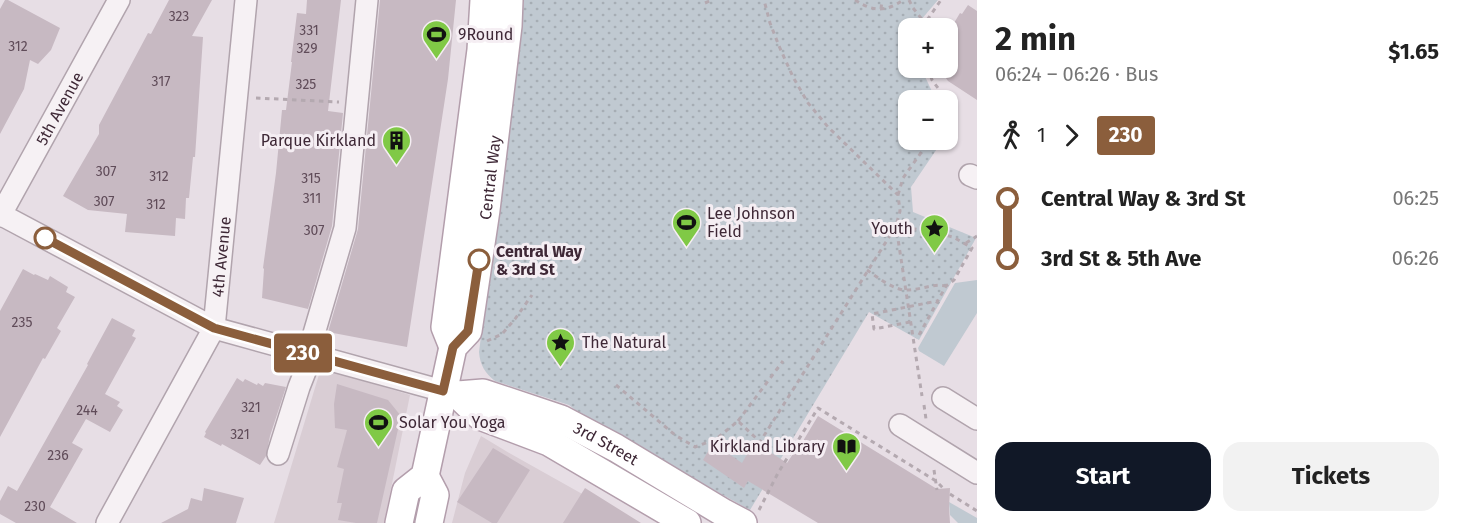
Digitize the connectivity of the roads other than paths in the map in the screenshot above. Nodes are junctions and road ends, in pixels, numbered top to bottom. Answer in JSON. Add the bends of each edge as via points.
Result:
{"nodes":[{"id":1,"x":119,"y":0,"type":"edge"},
{"id":2,"x":246,"y":0,"type":"edge"},
{"id":3,"x":367,"y":0,"type":"edge"},
{"id":4,"x":484,"y":0,"type":"edge"},
{"id":5,"x":510,"y":0,"type":"edge"},
{"id":6,"x":0,"y":215,"type":"edge"},
{"id":7,"x":214,"y":328,"type":"junction"},
{"id":8,"x":453,"y":347,"type":"junction"},
{"id":9,"x":308,"y":354,"type":"junction"},
{"id":10,"x":450,"y":393,"type":"junction"},
{"id":11,"x":943,"y":398,"type":"dead end"},
{"id":12,"x":977,"y":419,"type":"edge"},
{"id":13,"x":900,"y":425,"type":"dead end"},
{"id":14,"x":278,"y":454,"type":"dead end"},
{"id":15,"x":977,"y":473,"type":"edge"},
{"id":16,"x":425,"y":476,"type":"junction"},
{"id":17,"x":750,"y":519,"type":"edge"},
{"id":18,"x":107,"y":523,"type":"edge"},
{"id":19,"x":399,"y":523,"type":"edge"},
{"id":20,"x":429,"y":523,"type":"edge"},
{"id":21,"x":687,"y":523,"type":"edge"}],
"edges":[{"from":1,"to":6,"type":"street","name":"5th Avenue"},
{"from":2,"to":7,"type":"street","name":"4th Avenue"},
{"from":3,"to":9,"type":"street","via":[[345,228]]},
{"from":4,"to":8,"type":"main road","name":"Central Way","via":[[445,327]]},
{"from":5,"to":8,"type":"main road","name":"Central Way","via":[[468,331]]},
{"from":6,"to":7,"type":"street","name":"3rd Street"},
{"from":7,"to":9,"type":"street","name":"3rd Street"},
{"from":7,"to":18,"type":"street","name":"4th Avenue"},
{"from":8,"to":10,"type":"main road","name":"Central Way"},
{"from":9,"to":10,"type":"street","name":"3rd Street"},
{"from":9,"to":14,"type":"street"},
{"from":10,"to":16,"type":"main road","name":"Central Way"},
{"from":10,"to":17,"type":"main road","name":"3rd Street","via":[[483,393],[561,419],[724,513]]},
{"from":10,"to":21,"type":"main road","name":"3rd Street","via":[[480,416],[549,442]]},
{"from":11,"to":12,"type":"street"},
{"from":13,"to":15,"type":"street"},
{"from":16,"to":19,"type":"main road","via":[[406,491]]},
{"from":16,"to":20,"type":"main road","name":"Central Way","via":[[435,495]]}]}
